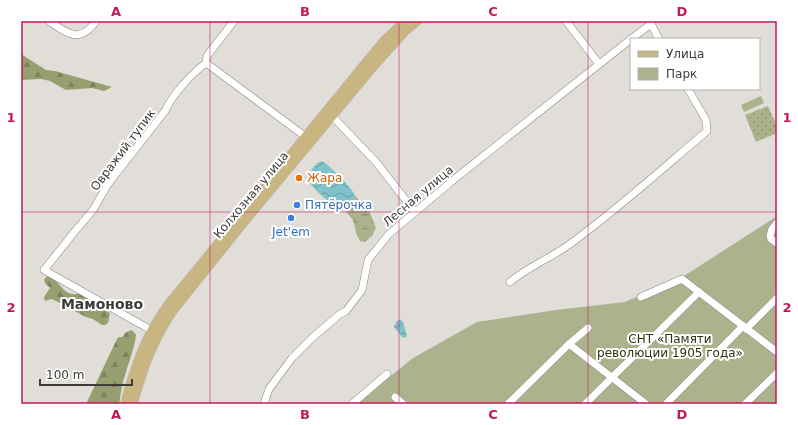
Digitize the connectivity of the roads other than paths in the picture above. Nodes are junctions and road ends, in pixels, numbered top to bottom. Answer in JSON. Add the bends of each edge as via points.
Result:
{"nodes":[{"id":1,"x":49,"y":21,"type":"edge"},
{"id":2,"x":96,"y":21,"type":"edge"},
{"id":3,"x":234,"y":21,"type":"edge"},
{"id":4,"x":405,"y":21,"type":"edge"},
{"id":5,"x":417,"y":21,"type":"edge"},
{"id":6,"x":566,"y":21,"type":"edge"},
{"id":7,"x":652,"y":23,"type":"edge"},
{"id":8,"x":632,"y":38,"type":"edge"},
{"id":9,"x":659,"y":38,"type":"edge"},
{"id":10,"x":630,"y":40,"type":"edge"},
{"id":11,"x":206,"y":63,"type":"junction"},
{"id":12,"x":599,"y":64,"type":"junction"},
{"id":13,"x":689,"y":90,"type":"edge"},
{"id":14,"x":332,"y":116,"type":"junction"},
{"id":15,"x":306,"y":136,"type":"junction"},
{"id":16,"x":415,"y":212,"type":"junction"},
{"id":17,"x":777,"y":223,"type":"edge"},
{"id":18,"x":777,"y":243,"type":"edge"},
{"id":19,"x":510,"y":282,"type":"dead end"},
{"id":20,"x":698,"y":292,"type":"junction"},
{"id":21,"x":640,"y":297,"type":"dead end"},
{"id":22,"x":777,"y":298,"type":"edge"},
{"id":23,"x":745,"y":327,"type":"junction"},
{"id":24,"x":588,"y":328,"type":"dead end"},
{"id":25,"x":151,"y":330,"type":"junction"},
{"id":26,"x":569,"y":344,"type":"junction"},
{"id":27,"x":777,"y":352,"type":"edge"},
{"id":28,"x":777,"y":373,"type":"edge"},
{"id":29,"x":387,"y":374,"type":"dead end"},
{"id":30,"x":612,"y":378,"type":"junction"},
{"id":31,"x":395,"y":397,"type":"dead end"},
{"id":32,"x":125,"y":404,"type":"edge"},
{"id":33,"x":133,"y":404,"type":"edge"},
{"id":34,"x":264,"y":404,"type":"edge"},
{"id":35,"x":352,"y":404,"type":"edge"},
{"id":36,"x":403,"y":404,"type":"edge"},
{"id":37,"x":508,"y":404,"type":"edge"},
{"id":38,"x":585,"y":404,"type":"edge"},
{"id":39,"x":646,"y":404,"type":"edge"},
{"id":40,"x":666,"y":404,"type":"edge"},
{"id":41,"x":745,"y":404,"type":"edge"}],
"edges":[{"from":1,"to":2,"type":"street","via":[[67,33],[80,35],[87,32]]},
{"from":3,"to":11,"type":"street","via":[[207,56]]},
{"from":4,"to":15,"type":"main road","name":"Колхозная улица","via":[[372,56]]},
{"from":5,"to":14,"type":"main road","name":"Колхозная улица","via":[[391,45]]},
{"from":6,"to":12,"type":"street"},
{"from":7,"to":8,"type":"street","name":"Лесная улица"},
{"from":7,"to":9,"type":"street"},
{"from":10,"to":12,"type":"street","name":"Лесная улица"},
{"from":11,"to":15,"type":"street"},
{"from":11,"to":25,"type":"street","name":"Овражий тупик","via":[[195,71],[169,104],[108,184],[93,210],[44,270]]},
{"from":12,"to":16,"type":"street","name":"Лесная улица"},
{"from":13,"to":19,"type":"street","via":[[706,120],[707,131],[607,216],[568,245]]},
{"from":14,"to":16,"type":"street","via":[[376,162]]},
{"from":14,"to":33,"type":"main road","name":"Колхозная улица","via":[[166,320],[148,356]]},
{"from":15,"to":25,"type":"main road","name":"Колхозная улица","via":[[168,305]]},
{"from":16,"to":34,"type":"street","name":"Лесная улица","via":[[389,234],[368,260],[362,290],[346,311],[292,358],[269,389]]},
{"from":17,"to":18,"type":"street","via":[[770,236]]},
{"from":20,"to":21,"type":"street","via":[[682,279]]},
{"from":20,"to":23,"type":"street"},
{"from":20,"to":30,"type":"street"},
{"from":22,"to":23,"type":"street"},
{"from":23,"to":27,"type":"street"},
{"from":23,"to":40,"type":"street"},
{"from":24,"to":26,"type":"street"},
{"from":25,"to":32,"type":"main road","name":"Колхозная улица","via":[[139,358]]},
{"from":26,"to":30,"type":"street"},
{"from":26,"to":37,"type":"street"},
{"from":28,"to":41,"type":"street"},
{"from":29,"to":35,"type":"street"},
{"from":30,"to":38,"type":"street"},
{"from":30,"to":39,"type":"street"},
{"from":31,"to":36,"type":"street"}]}
